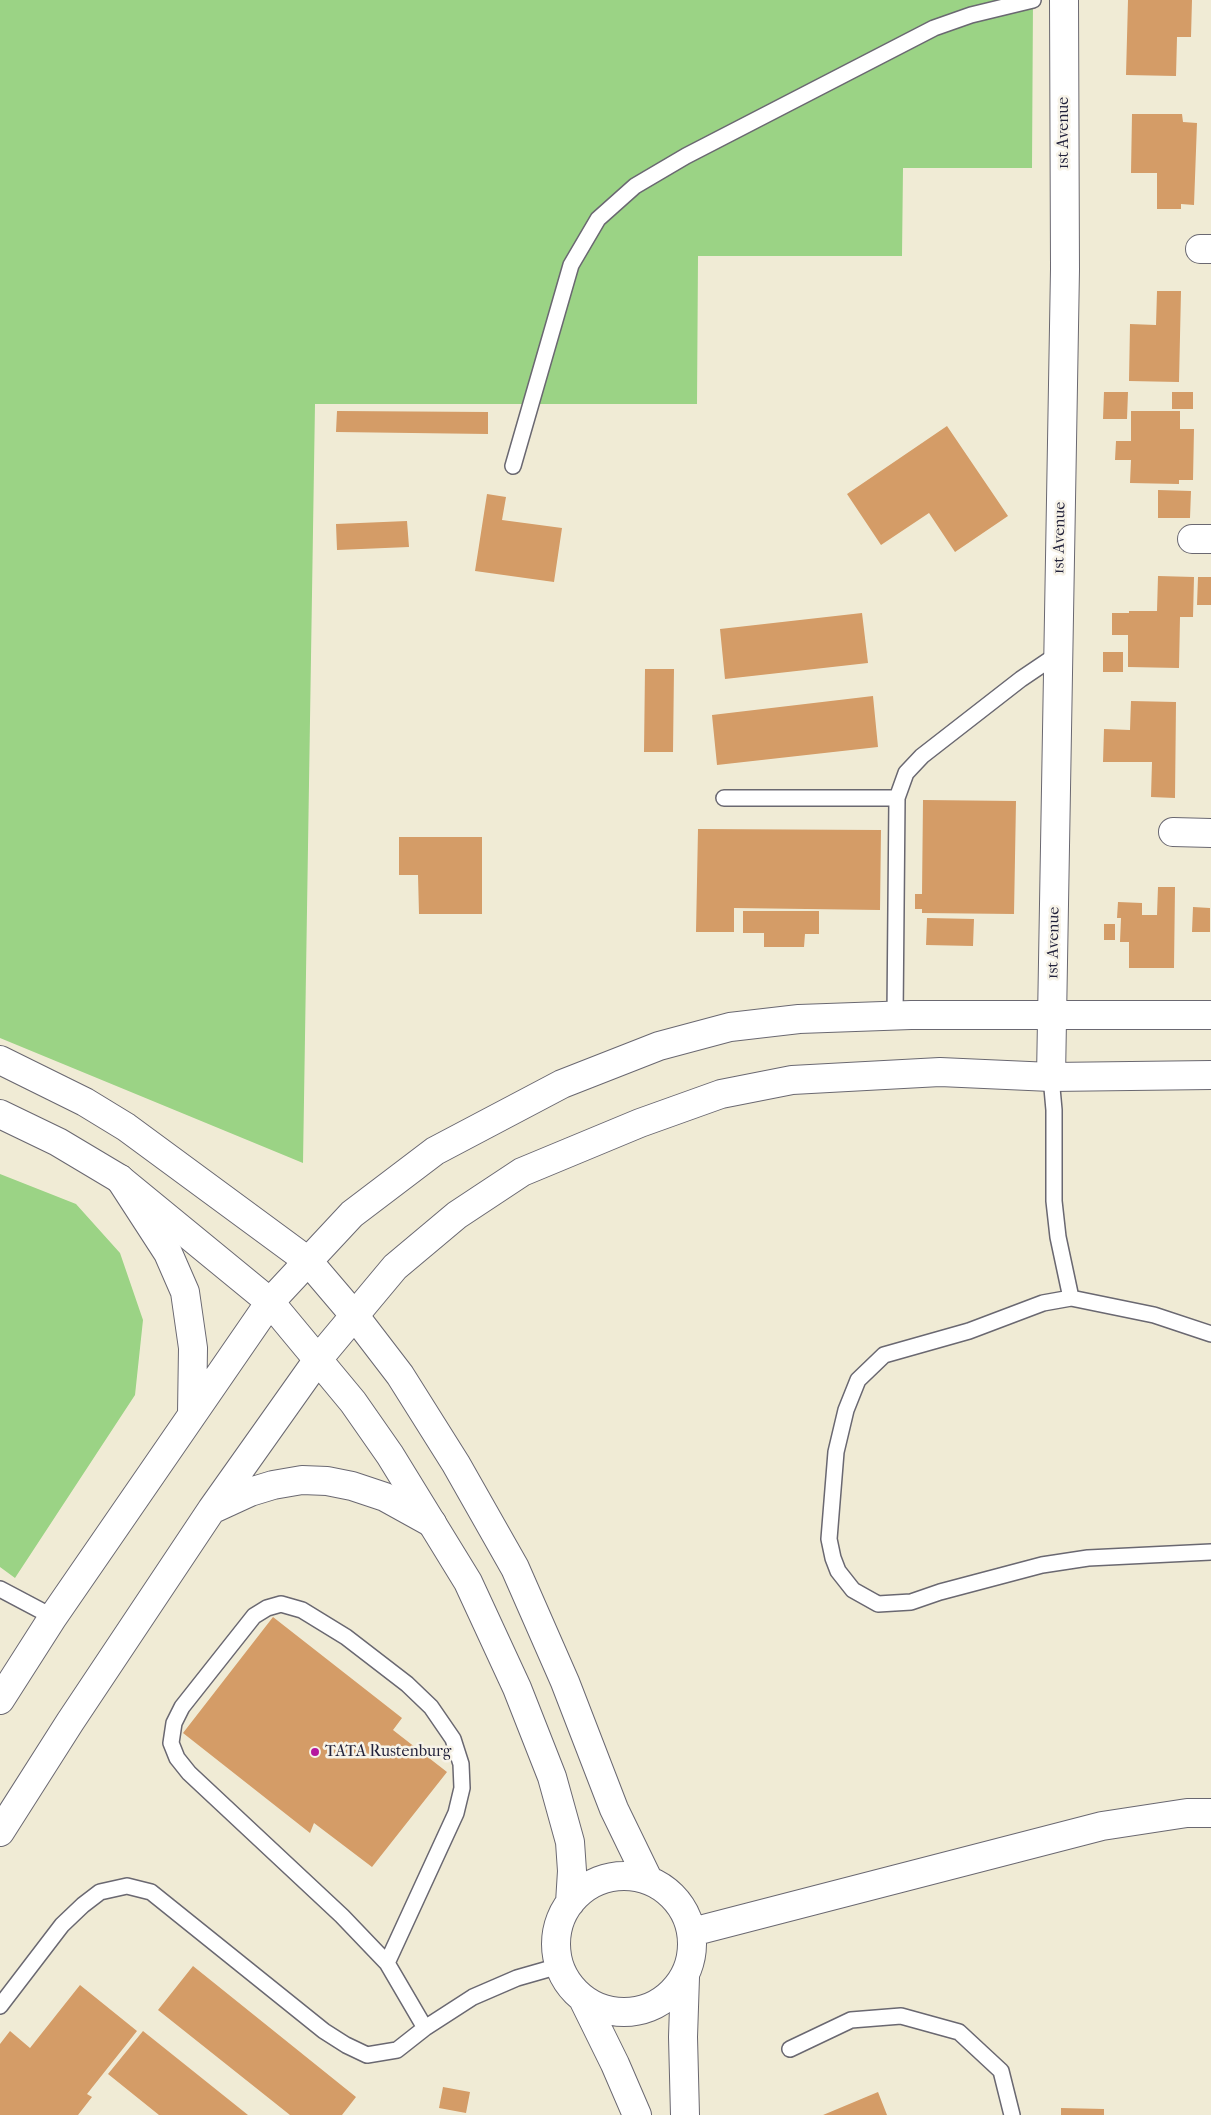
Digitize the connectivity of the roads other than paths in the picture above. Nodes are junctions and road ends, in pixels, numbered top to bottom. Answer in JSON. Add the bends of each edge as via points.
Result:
{"nodes":[{"id":1,"x":1033,"y":0,"type":"edge"},
{"id":2,"x":1064,"y":0,"type":"edge"},
{"id":3,"x":513,"y":466,"type":"dead end"},
{"id":4,"x":1058,"y":654,"type":"junction"},
{"id":5,"x":724,"y":798,"type":"dead end"},
{"id":6,"x":897,"y":798,"type":"junction"},
{"id":7,"x":1173,"y":832,"type":"dead end"},
{"id":8,"x":1211,"y":833,"type":"edge"},
{"id":9,"x":1211,"y":1015,"type":"edge"},
{"id":10,"x":895,"y":1016,"type":"junction"},
{"id":11,"x":1052,"y":1016,"type":"junction"},
{"id":12,"x":0,"y":1060,"type":"edge"},
{"id":13,"x":1211,"y":1075,"type":"edge"},
{"id":14,"x":1051,"y":1077,"type":"junction"},
{"id":15,"x":0,"y":1114,"type":"edge"},
{"id":16,"x":120,"y":1179,"type":"junction"},
{"id":17,"x":308,"y":1261,"type":"junction"},
{"id":18,"x":1071,"y":1298,"type":"junction"},
{"id":19,"x":270,"y":1302,"type":"junction"},
{"id":20,"x":354,"y":1315,"type":"junction"},
{"id":21,"x":1211,"y":1334,"type":"edge"},
{"id":22,"x":319,"y":1358,"type":"junction"},
{"id":23,"x":192,"y":1413,"type":"junction"},
{"id":24,"x":212,"y":1509,"type":"junction"},
{"id":25,"x":432,"y":1523,"type":"junction"},
{"id":26,"x":1211,"y":1552,"type":"edge"},
{"id":27,"x":0,"y":1589,"type":"edge"},
{"id":28,"x":53,"y":1617,"type":"junction"},
{"id":29,"x":0,"y":1700,"type":"edge"},
{"id":30,"x":1211,"y":1813,"type":"edge"},
{"id":31,"x":0,"y":1832,"type":"edge"},
{"id":32,"x":648,"y":1879,"type":"junction"},
{"id":33,"x":570,"y":1903,"type":"junction"},
{"id":34,"x":692,"y":1932,"type":"junction"},
{"id":35,"x":387,"y":1963,"type":"junction"},
{"id":36,"x":559,"y":1966,"type":"junction"},
{"id":37,"x":685,"y":1978,"type":"junction"},
{"id":38,"x":584,"y":2000,"type":"junction"},
{"id":39,"x":0,"y":2006,"type":"edge"},
{"id":40,"x":425,"y":2028,"type":"junction"},
{"id":41,"x":790,"y":2050,"type":"dead end"},
{"id":42,"x":637,"y":2115,"type":"edge"},
{"id":43,"x":685,"y":2115,"type":"edge"},
{"id":44,"x":1012,"y":2115,"type":"edge"}],
"edges":[{"from":1,"to":3,"type":"lane","via":[[934,28],[686,156],[635,186],[598,220],[571,265]]},
{"from":2,"to":4,"type":"street","name":"1st Avenue","via":[[1065,269]]},
{"from":4,"to":6,"type":"lane","via":[[922,756],[906,773]]},
{"from":4,"to":11,"type":"street","name":"1st Avenue"},
{"from":5,"to":6,"type":"lane"},
{"from":6,"to":10,"type":"lane"},
{"from":7,"to":8,"type":"street"},
{"from":9,"to":11,"type":"street"},
{"from":10,"to":11,"type":"street"},
{"from":10,"to":17,"type":"street","via":[[798,1019],[730,1027],[659,1046],[562,1084],[435,1151],[352,1214]]},
{"from":11,"to":14,"type":"street","name":"1st Avenue"},
{"from":12,"to":17,"type":"street","via":[[85,1102],[126,1127]]},
{"from":13,"to":14,"type":"street"},
{"from":14,"to":18,"type":"lane","via":[[1055,1210]]},
{"from":14,"to":20,"type":"street","via":[[940,1072],[792,1080],[721,1094],[640,1122],[522,1172],[457,1216],[395,1267]]},
{"from":15,"to":16,"type":"street","via":[[58,1142]]},
{"from":16,"to":19,"type":"street"},
{"from":16,"to":23,"type":"street","via":[[168,1254],[185,1292],[193,1348]]},
{"from":17,"to":19,"type":"street"},
{"from":17,"to":20,"type":"street"},
{"from":18,"to":21,"type":"lane","via":[[1154,1315]]},
{"from":18,"to":26,"type":"lane","via":[[1043,1303],[969,1331],[884,1355],[858,1380],[846,1410],[836,1452],[829,1539],[838,1571],[853,1590],[878,1604],[911,1602],[1042,1565],[1088,1558]]},
{"from":19,"to":22,"type":"street"},
{"from":19,"to":23,"type":"street"},
{"from":20,"to":22,"type":"street"},
{"from":20,"to":32,"type":"street","via":[[400,1375],[436,1431],[515,1568],[614,1809]]},
{"from":22,"to":24,"type":"street"},
{"from":22,"to":25,"type":"street","via":[[390,1455]]},
{"from":23,"to":28,"type":"street"},
{"from":24,"to":25,"type":"street","via":[[250,1492],[273,1486],[302,1480],[327,1481],[385,1497]]},
{"from":24,"to":31,"type":"street"},
{"from":25,"to":33,"type":"street","via":[[468,1582],[552,1777],[570,1842]]},
{"from":27,"to":28,"type":"lane"},
{"from":28,"to":29,"type":"street"},
{"from":30,"to":34,"type":"street","via":[[1188,1813],[1102,1826]]},
{"from":32,"to":33,"type":"street","via":[[627,1875],[605,1878],[585,1887]]},
{"from":32,"to":34,"type":"street","via":[[669,1891],[684,1909]]},
{"from":33,"to":36,"type":"street","via":[[557,1936]]},
{"from":34,"to":37,"type":"street","via":[[692,1955]]},
{"from":35,"to":35,"type":"lane","via":[[342,1916],[201,1785],[177,1758],[171,1743],[174,1724],[182,1707],[254,1616],[267,1608],[282,1604],[302,1610],[346,1637],[407,1684],[431,1707],[453,1739],[461,1764],[462,1788],[456,1813]]},
{"from":35,"to":40,"type":"lane"},
{"from":36,"to":38,"type":"street","via":[[569,1986]]},
{"from":36,"to":40,"type":"lane","via":[[517,1978],[473,1997]]},
{"from":37,"to":38,"type":"street","via":[[657,2004],[628,2013],[606,2011]]},
{"from":37,"to":43,"type":"street"},
{"from":38,"to":42,"type":"street"},
{"from":39,"to":40,"type":"lane","via":[[62,1925],[83,1905],[100,1892],[127,1886],[151,1892],[324,2031],[346,2045],[367,2055],[396,2050]]},
{"from":41,"to":44,"type":"lane","via":[[851,2020],[901,2016],[959,2032],[1001,2072]]}]}
